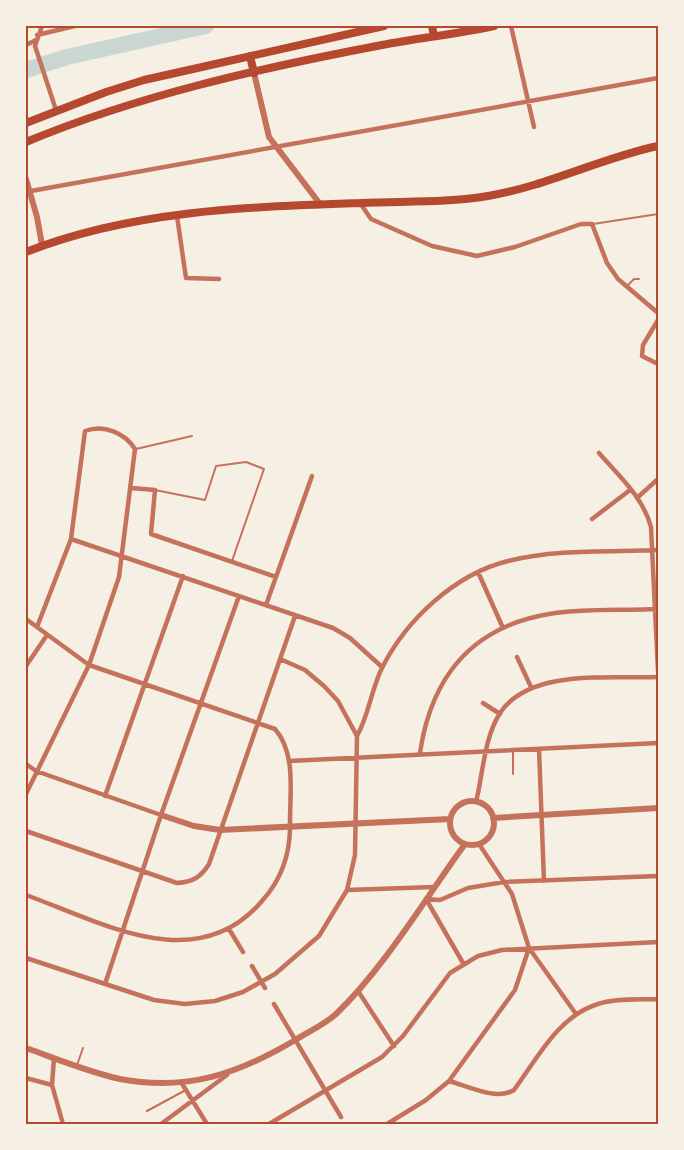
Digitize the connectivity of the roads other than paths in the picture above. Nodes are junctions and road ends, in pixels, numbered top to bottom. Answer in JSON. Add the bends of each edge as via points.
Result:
{"nodes":[{"id":1,"x":42,"y":26,"type":"edge"},
{"id":2,"x":75,"y":26,"type":"edge"},
{"id":3,"x":384,"y":26,"type":"edge"},
{"id":4,"x":432,"y":26,"type":"edge"},
{"id":5,"x":494,"y":26,"type":"edge"},
{"id":6,"x":511,"y":26,"type":"edge"},
{"id":7,"x":434,"y":36,"type":"junction"},
{"id":8,"x":36,"y":40,"type":"junction"},
{"id":9,"x":26,"y":45,"type":"edge"},
{"id":10,"x":250,"y":56,"type":"junction"},
{"id":11,"x":254,"y":73,"type":"junction"},
{"id":12,"x":658,"y":78,"type":"edge"},
{"id":13,"x":528,"y":101,"type":"junction"},
{"id":14,"x":56,"y":110,"type":"junction"},
{"id":15,"x":26,"y":123,"type":"edge"},
{"id":16,"x":534,"y":126,"type":"dead end"},
{"id":17,"x":26,"y":142,"type":"edge"},
{"id":18,"x":658,"y":146,"type":"edge"},
{"id":19,"x":276,"y":148,"type":"junction"},
{"id":20,"x":26,"y":179,"type":"edge"},
{"id":21,"x":31,"y":191,"type":"junction"},
{"id":22,"x":360,"y":203,"type":"junction"},
{"id":23,"x":320,"y":204,"type":"junction"},
{"id":24,"x":176,"y":214,"type":"junction"},
{"id":25,"x":658,"y":214,"type":"edge"},
{"id":26,"x":592,"y":224,"type":"junction"},
{"id":27,"x":42,"y":245,"type":"junction"},
{"id":28,"x":26,"y":252,"type":"edge"},
{"id":29,"x":219,"y":279,"type":"dead end"},
{"id":30,"x":639,"y":279,"type":"dead end"},
{"id":31,"x":627,"y":286,"type":"junction"},
{"id":32,"x":658,"y":313,"type":"edge"},
{"id":33,"x":658,"y":320,"type":"edge"},
{"id":34,"x":658,"y":364,"type":"edge"},
{"id":35,"x":192,"y":436,"type":"dead end"},
{"id":36,"x":135,"y":449,"type":"junction"},
{"id":37,"x":599,"y":453,"type":"dead end"},
{"id":38,"x":312,"y":476,"type":"dead end"},
{"id":39,"x":658,"y":479,"type":"edge"},
{"id":40,"x":131,"y":488,"type":"junction"},
{"id":41,"x":155,"y":490,"type":"junction"},
{"id":42,"x":630,"y":490,"type":"junction"},
{"id":43,"x":638,"y":497,"type":"junction"},
{"id":44,"x":592,"y":519,"type":"dead end"},
{"id":45,"x":71,"y":538,"type":"junction"},
{"id":46,"x":652,"y":550,"type":"junction"},
{"id":47,"x":658,"y":550,"type":"edge"},
{"id":48,"x":123,"y":555,"type":"junction"},
{"id":49,"x":232,"y":561,"type":"junction"},
{"id":50,"x":478,"y":572,"type":"junction"},
{"id":51,"x":183,"y":576,"type":"junction"},
{"id":52,"x":276,"y":577,"type":"junction"},
{"id":53,"x":240,"y":596,"type":"junction"},
{"id":54,"x":266,"y":605,"type":"junction"},
{"id":55,"x":656,"y":609,"type":"edge"},
{"id":56,"x":295,"y":615,"type":"junction"},
{"id":57,"x":26,"y":619,"type":"edge"},
{"id":58,"x":38,"y":627,"type":"junction"},
{"id":59,"x":502,"y":628,"type":"junction"},
{"id":60,"x":47,"y":635,"type":"junction"},
{"id":61,"x":516,"y":657,"type":"dead end"},
{"id":62,"x":280,"y":659,"type":"junction"},
{"id":63,"x":89,"y":664,"type":"junction"},
{"id":64,"x":26,"y":666,"type":"edge"},
{"id":65,"x":382,"y":667,"type":"junction"},
{"id":66,"x":658,"y":671,"type":"edge"},
{"id":67,"x":658,"y":677,"type":"edge"},
{"id":68,"x":144,"y":684,"type":"junction"},
{"id":69,"x":531,"y":687,"type":"junction"},
{"id":70,"x":483,"y":703,"type":"dead end"},
{"id":71,"x":201,"y":705,"type":"junction"},
{"id":72,"x":500,"y":714,"type":"junction"},
{"id":73,"x":256,"y":721,"type":"junction"},
{"id":74,"x":357,"y":736,"type":"junction"},
{"id":75,"x":658,"y":742,"type":"edge"},
{"id":76,"x":513,"y":750,"type":"junction"},
{"id":77,"x":538,"y":750,"type":"junction"},
{"id":78,"x":486,"y":751,"type":"junction"},
{"id":79,"x":420,"y":753,"type":"junction"},
{"id":80,"x":355,"y":757,"type":"junction"},
{"id":81,"x":289,"y":761,"type":"junction"},
{"id":82,"x":26,"y":764,"type":"edge"},
{"id":83,"x":36,"y":771,"type":"junction"},
{"id":84,"x":513,"y":774,"type":"dead end"},
{"id":85,"x":26,"y":794,"type":"edge"},
{"id":86,"x":105,"y":796,"type":"junction"},
{"id":87,"x":476,"y":802,"type":"junction"},
{"id":88,"x":658,"y":808,"type":"edge"},
{"id":89,"x":161,"y":815,"type":"junction"},
{"id":90,"x":542,"y":815,"type":"junction"},
{"id":91,"x":493,"y":818,"type":"junction"},
{"id":92,"x":450,"y":819,"type":"junction"},
{"id":93,"x":356,"y":823,"type":"junction"},
{"id":94,"x":291,"y":826,"type":"junction"},
{"id":95,"x":220,"y":830,"type":"junction"},
{"id":96,"x":26,"y":831,"type":"edge"},
{"id":97,"x":465,"y":844,"type":"junction"},
{"id":98,"x":479,"y":844,"type":"junction"},
{"id":99,"x":142,"y":872,"type":"junction"},
{"id":100,"x":658,"y":876,"type":"edge"},
{"id":101,"x":544,"y":881,"type":"junction"},
{"id":102,"x":504,"y":882,"type":"junction"},
{"id":103,"x":434,"y":887,"type":"junction"},
{"id":104,"x":347,"y":890,"type":"junction"},
{"id":105,"x":26,"y":895,"type":"edge"},
{"id":106,"x":426,"y":899,"type":"junction"},
{"id":107,"x":229,"y":929,"type":"junction"},
{"id":108,"x":125,"y":930,"type":"junction"},
{"id":109,"x":658,"y":942,"type":"edge"},
{"id":110,"x":529,"y":948,"type":"junction"},
{"id":111,"x":243,"y":952,"type":"dead end"},
{"id":112,"x":26,"y":958,"type":"edge"},
{"id":113,"x":464,"y":963,"type":"junction"},
{"id":114,"x":252,"y":966,"type":"dead end"},
{"id":115,"x":261,"y":982,"type":"junction"},
{"id":116,"x":105,"y":984,"type":"junction"},
{"id":117,"x":265,"y":988,"type":"dead end"},
{"id":118,"x":358,"y":991,"type":"junction"},
{"id":119,"x":658,"y":999,"type":"edge"},
{"id":120,"x":274,"y":1004,"type":"dead end"},
{"id":121,"x":576,"y":1014,"type":"junction"},
{"id":122,"x":295,"y":1040,"type":"junction"},
{"id":123,"x":394,"y":1046,"type":"junction"},
{"id":124,"x":26,"y":1048,"type":"edge"},
{"id":125,"x":83,"y":1048,"type":"dead end"},
{"id":126,"x":54,"y":1058,"type":"junction"},
{"id":127,"x":77,"y":1065,"type":"junction"},
{"id":128,"x":227,"y":1075,"type":"junction"},
{"id":129,"x":26,"y":1078,"type":"edge"},
{"id":130,"x":449,"y":1081,"type":"junction"},
{"id":131,"x":181,"y":1082,"type":"junction"},
{"id":132,"x":52,"y":1085,"type":"junction"},
{"id":133,"x":186,"y":1090,"type":"junction"},
{"id":134,"x":326,"y":1091,"type":"junction"},
{"id":135,"x":192,"y":1100,"type":"junction"},
{"id":136,"x":147,"y":1111,"type":"dead end"},
{"id":137,"x":341,"y":1117,"type":"dead end"},
{"id":138,"x":399,"y":1117,"type":"junction"},
{"id":139,"x":63,"y":1125,"type":"edge"},
{"id":140,"x":161,"y":1125,"type":"edge"},
{"id":141,"x":207,"y":1125,"type":"edge"},
{"id":142,"x":269,"y":1125,"type":"edge"},
{"id":143,"x":387,"y":1125,"type":"edge"},
{"id":144,"x":404,"y":1125,"type":"edge"}],
"edges":[{"from":1,"to":8,"type":"street"},
{"from":2,"to":8,"type":"street"},
{"from":3,"to":10,"type":"main road"},
{"from":4,"to":7,"type":"main road"},
{"from":5,"to":7,"type":"main road"},
{"from":6,"to":13,"type":"street"},
{"from":7,"to":11,"type":"main road"},
{"from":8,"to":9,"type":"street"},
{"from":8,"to":14,"type":"street"},
{"from":10,"to":11,"type":"main road"},
{"from":10,"to":14,"type":"main road","via":[[144,80]]},
{"from":11,"to":17,"type":"main road","via":[[119,106]]},
{"from":11,"to":19,"type":"street","via":[[265,124]]},
{"from":12,"to":13,"type":"street"},
{"from":13,"to":16,"type":"street"},
{"from":13,"to":19,"type":"street"},
{"from":14,"to":15,"type":"main road"},
{"from":18,"to":22,"type":"main road","via":[[489,196]]},
{"from":19,"to":21,"type":"street"},
{"from":19,"to":23,"type":"street"},
{"from":20,"to":21,"type":"street"},
{"from":21,"to":27,"type":"street"},
{"from":22,"to":23,"type":"main road"},
{"from":22,"to":26,"type":"street","via":[[371,219],[432,246],[477,256]]},
{"from":23,"to":24,"type":"main road"},
{"from":24,"to":27,"type":"main road"},
{"from":24,"to":29,"type":"street","via":[[186,278]]},
{"from":25,"to":26,"type":"lane"},
{"from":26,"to":31,"type":"street","via":[[607,263]]},
{"from":27,"to":28,"type":"main road"},
{"from":30,"to":31,"type":"lane"},
{"from":31,"to":32,"type":"street"},
{"from":33,"to":34,"type":"street","via":[[643,345],[642,356]]},
{"from":35,"to":36,"type":"lane"},
{"from":36,"to":40,"type":"street"},
{"from":36,"to":45,"type":"street","via":[[124,435],[116,432],[85,431]]},
{"from":37,"to":42,"type":"street"},
{"from":38,"to":52,"type":"street"},
{"from":39,"to":43,"type":"street"},
{"from":40,"to":41,"type":"street"},
{"from":40,"to":48,"type":"street"},
{"from":41,"to":49,"type":"street","via":[[151,534]]},
{"from":41,"to":49,"type":"lane","via":[[205,500],[216,466],[246,462],[264,470]]},
{"from":42,"to":43,"type":"street"},
{"from":42,"to":44,"type":"street"},
{"from":43,"to":46,"type":"street","via":[[649,520]]},
{"from":45,"to":48,"type":"street"},
{"from":45,"to":58,"type":"street"},
{"from":46,"to":47,"type":"street"},
{"from":46,"to":50,"type":"street","via":[[536,556]]},
{"from":46,"to":55,"type":"street"},
{"from":48,"to":51,"type":"street"},
{"from":48,"to":63,"type":"street"},
{"from":49,"to":52,"type":"street"},
{"from":50,"to":59,"type":"street"},
{"from":50,"to":65,"type":"street","via":[[429,606],[404,632]]},
{"from":51,"to":53,"type":"street"},
{"from":51,"to":68,"type":"street"},
{"from":52,"to":54,"type":"street"},
{"from":53,"to":54,"type":"street"},
{"from":53,"to":71,"type":"street"},
{"from":54,"to":56,"type":"street"},
{"from":55,"to":59,"type":"street","via":[[551,613]]},
{"from":55,"to":66,"type":"street"},
{"from":56,"to":62,"type":"street"},
{"from":56,"to":65,"type":"street","via":[[350,638]]},
{"from":57,"to":58,"type":"street"},
{"from":58,"to":60,"type":"street"},
{"from":59,"to":79,"type":"street","via":[[478,642],[450,670],[433,698]]},
{"from":60,"to":63,"type":"street"},
{"from":60,"to":64,"type":"street"},
{"from":61,"to":69,"type":"street"},
{"from":62,"to":73,"type":"street"},
{"from":62,"to":74,"type":"street","via":[[305,670],[324,686],[338,701]]},
{"from":63,"to":68,"type":"street"},
{"from":63,"to":83,"type":"street"},
{"from":65,"to":74,"type":"street"},
{"from":67,"to":69,"type":"street","via":[[550,681]]},
{"from":68,"to":71,"type":"street"},
{"from":68,"to":86,"type":"street"},
{"from":69,"to":72,"type":"street"},
{"from":70,"to":72,"type":"street"},
{"from":71,"to":73,"type":"street"},
{"from":71,"to":89,"type":"street"},
{"from":72,"to":78,"type":"street"},
{"from":73,"to":81,"type":"street","via":[[275,729],[284,739]]},
{"from":73,"to":95,"type":"street"},
{"from":74,"to":80,"type":"street"},
{"from":75,"to":77,"type":"street"},
{"from":76,"to":77,"type":"street"},
{"from":76,"to":78,"type":"street"},
{"from":76,"to":84,"type":"lane"},
{"from":77,"to":90,"type":"street"},
{"from":78,"to":79,"type":"street"},
{"from":78,"to":87,"type":"street"},
{"from":79,"to":80,"type":"street"},
{"from":80,"to":81,"type":"street"},
{"from":80,"to":93,"type":"street"},
{"from":81,"to":94,"type":"street"},
{"from":82,"to":83,"type":"street"},
{"from":83,"to":85,"type":"street"},
{"from":83,"to":86,"type":"street"},
{"from":86,"to":89,"type":"street"},
{"from":87,"to":91,"type":"street","via":[[487,807]]},
{"from":87,"to":92,"type":"street","via":[[457,807]]},
{"from":88,"to":90,"type":"street"},
{"from":89,"to":95,"type":"street"},
{"from":89,"to":99,"type":"street"},
{"from":90,"to":91,"type":"street"},
{"from":90,"to":101,"type":"street"},
{"from":91,"to":98,"type":"street","via":[[492,831]]},
{"from":92,"to":93,"type":"street"},
{"from":92,"to":97,"type":"street","via":[[451,832]]},
{"from":93,"to":94,"type":"street"},
{"from":93,"to":104,"type":"street","via":[[355,855]]},
{"from":94,"to":95,"type":"street"},
{"from":94,"to":107,"type":"street","via":[[283,871],[271,891],[255,910]]},
{"from":95,"to":99,"type":"street","via":[[209,864],[190,882],[177,883]]},
{"from":96,"to":99,"type":"street"},
{"from":97,"to":98,"type":"street"},
{"from":97,"to":103,"type":"street"},
{"from":98,"to":102,"type":"street"},
{"from":99,"to":108,"type":"street"},
{"from":100,"to":101,"type":"street"},
{"from":101,"to":102,"type":"street"},
{"from":102,"to":106,"type":"street","via":[[468,888],[440,900]]},
{"from":102,"to":110,"type":"street","via":[[519,913]]},
{"from":103,"to":104,"type":"street"},
{"from":103,"to":106,"type":"street"},
{"from":104,"to":115,"type":"street","via":[[319,936],[298,957]]},
{"from":105,"to":108,"type":"street"},
{"from":106,"to":113,"type":"street"},
{"from":106,"to":118,"type":"street"},
{"from":107,"to":108,"type":"street","via":[[188,942],[170,942]]},
{"from":107,"to":111,"type":"street"},
{"from":108,"to":116,"type":"street"},
{"from":109,"to":110,"type":"street"},
{"from":110,"to":113,"type":"street","via":[[486,954]]},
{"from":110,"to":121,"type":"street"},
{"from":110,"to":130,"type":"street","via":[[515,990]]},
{"from":112,"to":116,"type":"street"},
{"from":113,"to":123,"type":"street","via":[[446,978]]},
{"from":114,"to":115,"type":"street"},
{"from":115,"to":116,"type":"street","via":[[215,1001],[185,1004],[154,1000]]},
{"from":115,"to":117,"type":"street"},
{"from":118,"to":122,"type":"street","via":[[334,1016]]},
{"from":118,"to":123,"type":"street"},
{"from":119,"to":121,"type":"street","via":[[613,1001]]},
{"from":120,"to":122,"type":"street"},
{"from":121,"to":130,"type":"street","via":[[561,1026],[507,1095]]},
{"from":122,"to":128,"type":"street"},
{"from":122,"to":134,"type":"street"},
{"from":123,"to":134,"type":"street"},
{"from":124,"to":126,"type":"street"},
{"from":125,"to":127,"type":"lane"},
{"from":126,"to":127,"type":"street"},
{"from":126,"to":132,"type":"street"},
{"from":127,"to":131,"type":"street","via":[[122,1079]]},
{"from":128,"to":131,"type":"street"},
{"from":128,"to":135,"type":"street"},
{"from":129,"to":132,"type":"street"},
{"from":130,"to":138,"type":"street"},
{"from":131,"to":133,"type":"street"},
{"from":132,"to":139,"type":"street"},
{"from":133,"to":135,"type":"street"},
{"from":133,"to":136,"type":"lane"},
{"from":134,"to":137,"type":"street"},
{"from":134,"to":142,"type":"street"},
{"from":135,"to":140,"type":"street"},
{"from":135,"to":141,"type":"street"},
{"from":138,"to":143,"type":"street"},
{"from":138,"to":144,"type":"street"}]}
